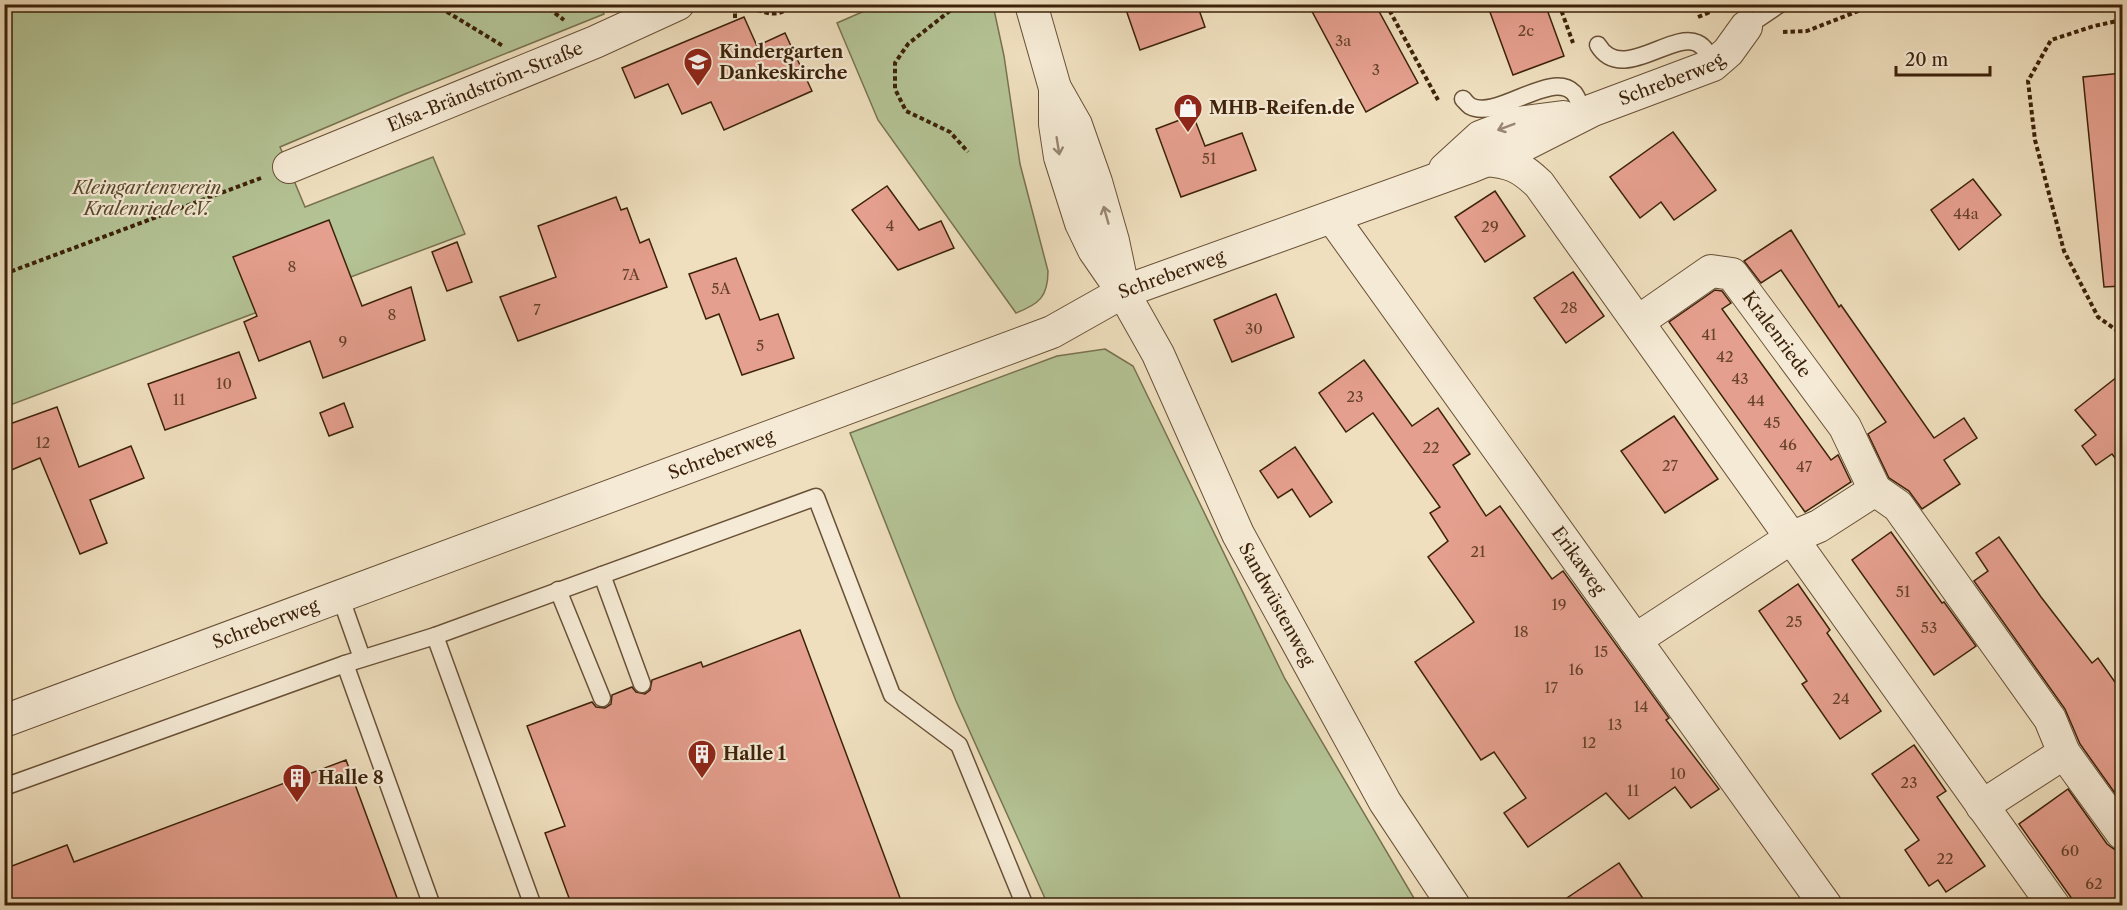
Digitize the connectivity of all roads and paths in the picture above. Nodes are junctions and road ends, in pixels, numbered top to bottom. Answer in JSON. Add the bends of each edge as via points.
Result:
{"nodes":[{"id":1,"x":434,"y":4,"type":"edge"},
{"id":2,"x":678,"y":4,"type":"edge"},
{"id":3,"x":795,"y":4,"type":"edge"},
{"id":4,"x":952,"y":4,"type":"edge"},
{"id":5,"x":1031,"y":4,"type":"edge"},
{"id":6,"x":1386,"y":4,"type":"edge"},
{"id":7,"x":1712,"y":4,"type":"edge"},
{"id":8,"x":1780,"y":4,"type":"edge"},
{"id":9,"x":1871,"y":4,"type":"edge"},
{"id":10,"x":1697,"y":17,"type":"dead end"},
{"id":11,"x":735,"y":18,"type":"dead end"},
{"id":12,"x":2122,"y":20,"type":"edge"},
{"id":13,"x":1746,"y":27,"type":"junction"},
{"id":14,"x":1598,"y":45,"type":"dead end"},
{"id":15,"x":511,"y":51,"type":"dead end"},
{"id":16,"x":1713,"y":65,"type":"junction"},
{"id":17,"x":1463,"y":99,"type":"dead end"},
{"id":18,"x":1441,"y":105,"type":"dead end"},
{"id":19,"x":1585,"y":114,"type":"junction"},
{"id":20,"x":968,"y":152,"type":"dead end"},
{"id":21,"x":1485,"y":160,"type":"junction"},
{"id":22,"x":289,"y":167,"type":"joint"},
{"id":23,"x":1434,"y":180,"type":"junction"},
{"id":24,"x":1332,"y":216,"type":"junction"},
{"id":25,"x":4,"y":274,"type":"edge"},
{"id":26,"x":1123,"y":292,"type":"junction"},
{"id":27,"x":1639,"y":321,"type":"junction"},
{"id":28,"x":2122,"y":334,"type":"edge"},
{"id":29,"x":1875,"y":489,"type":"junction"},
{"id":30,"x":1791,"y":538,"type":"junction"},
{"id":31,"x":602,"y":574,"type":"junction"},
{"id":32,"x":558,"y":591,"type":"junction"},
{"id":33,"x":340,"y":596,"type":"junction"},
{"id":34,"x":435,"y":636,"type":"junction"},
{"id":35,"x":1635,"y":640,"type":"junction"},
{"id":36,"x":362,"y":658,"type":"junction"},
{"id":37,"x":345,"y":664,"type":"junction"},
{"id":38,"x":642,"y":684,"type":"dead end"},
{"id":39,"x":602,"y":698,"type":"dead end"},
{"id":40,"x":4,"y":721,"type":"edge"},
{"id":41,"x":2064,"y":753,"type":"junction"},
{"id":42,"x":4,"y":787,"type":"edge"},
{"id":43,"x":1982,"y":806,"type":"junction"},
{"id":44,"x":2122,"y":833,"type":"edge"},
{"id":45,"x":432,"y":906,"type":"edge"},
{"id":46,"x":533,"y":906,"type":"edge"},
{"id":47,"x":1025,"y":906,"type":"edge"},
{"id":48,"x":1454,"y":906,"type":"edge"},
{"id":49,"x":1826,"y":906,"type":"edge"},
{"id":50,"x":2054,"y":906,"type":"edge"}],
"edges":[{"from":1,"to":15,"type":"path"},
{"from":2,"to":22,"type":"street","name":"Elsa-Brändström-Straße"},
{"from":3,"to":11,"type":"path","via":[[770,15],[751,6],[743,7],[735,10]]},
{"from":4,"to":20,"type":"path","via":[[951,10],[908,44],[895,63],[894,89],[906,111],[950,132]]},
{"from":5,"to":26,"type":"street","name":"Sandwüstenweg","via":[[1055,88],[1076,125],[1096,182]]},
{"from":6,"to":18,"type":"path"},
{"from":7,"to":10,"type":"path","via":[[1708,14]]},
{"from":8,"to":13,"type":"lane"},
{"from":9,"to":13,"type":"path","via":[[1807,31],[1787,33]]},
{"from":12,"to":28,"type":"path","via":[[2051,40],[2028,81],[2035,140],[2064,250],[2098,317]]},
{"from":13,"to":16,"type":"street","name":"Schreberweg"},
{"from":14,"to":16,"type":"lane","via":[[1612,58],[1630,59],[1683,42],[1696,42],[1708,52]]},
{"from":16,"to":19,"type":"street","name":"Schreberweg"},
{"from":17,"to":19,"type":"lane","via":[[1470,106],[1484,109],[1563,87],[1574,94]]},
{"from":19,"to":21,"type":"street","name":"Schreberweg","via":[[1527,144]]},
{"from":19,"to":23,"type":"street","name":"Schreberweg","one_way":true,"via":[[1516,123],[1480,137]]},
{"from":21,"to":23,"type":"street","name":"Schreberweg"},
{"from":21,"to":27,"type":"street","via":[[1507,162],[1539,184]]},
{"from":22,"to":25,"type":"path"},
{"from":23,"to":24,"type":"street","name":"Schreberweg"},
{"from":24,"to":26,"type":"street","name":"Schreberweg"},
{"from":24,"to":35,"type":"street","name":"Erikaweg"},
{"from":26,"to":33,"type":"street","name":"Schreberweg","via":[[1052,332]]},
{"from":26,"to":48,"type":"street","name":"Sandwüstenweg","via":[[1158,354],[1238,534],[1385,802]]},
{"from":27,"to":29,"type":"street","name":"Kralenriede","via":[[1711,271],[1732,274],[1845,427]]},
{"from":27,"to":30,"type":"street"},
{"from":29,"to":30,"type":"street","via":[[1819,526]]},
{"from":29,"to":41,"type":"street","name":"Kralenriede","via":[[1898,506],[2050,719]]},
{"from":30,"to":35,"type":"street"},
{"from":30,"to":43,"type":"street"},
{"from":31,"to":32,"type":"lane"},
{"from":31,"to":38,"type":"lane"},
{"from":31,"to":47,"type":"lane","via":[[816,497],[892,695],[959,745]]},
{"from":32,"to":34,"type":"lane"},
{"from":32,"to":39,"type":"lane"},
{"from":33,"to":36,"type":"lane"},
{"from":33,"to":40,"type":"street","name":"Schreberweg"},
{"from":34,"to":36,"type":"lane"},
{"from":34,"to":46,"type":"lane"},
{"from":35,"to":49,"type":"street","name":"Erikaweg"},
{"from":36,"to":37,"type":"lane"},
{"from":37,"to":42,"type":"lane"},
{"from":37,"to":45,"type":"lane"},
{"from":41,"to":43,"type":"street"},
{"from":41,"to":44,"type":"street","name":"Kralenriede"},
{"from":43,"to":50,"type":"street"}]}
